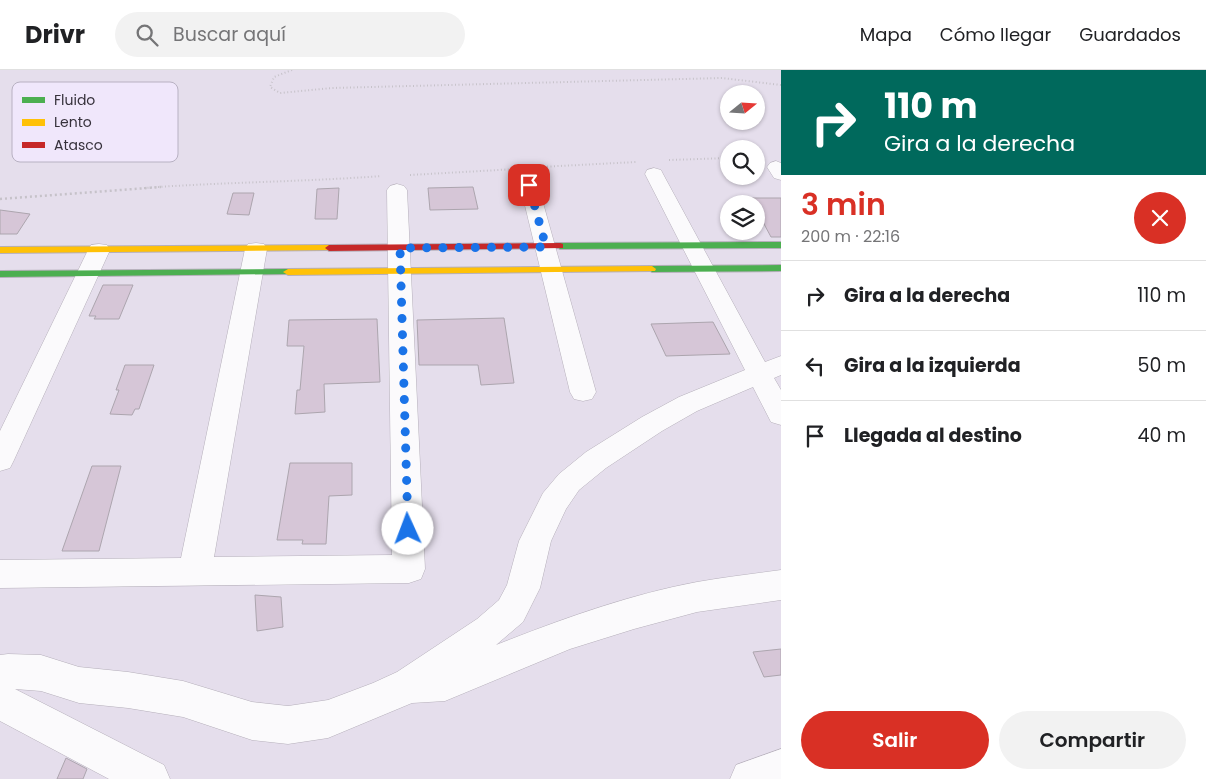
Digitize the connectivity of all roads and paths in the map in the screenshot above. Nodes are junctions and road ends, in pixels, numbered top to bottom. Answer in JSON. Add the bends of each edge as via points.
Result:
{"nodes":[{"id":1,"x":292,"y":70,"type":"edge"},
{"id":2,"x":781,"y":85,"type":"edge"},
{"id":3,"x":720,"y":159,"type":"edge"},
{"id":4,"x":654,"y":165,"type":"junction"},
{"id":5,"x":530,"y":174,"type":"junction"},
{"id":6,"x":396,"y":180,"type":"junction"},
{"id":7,"x":0,"y":199,"type":"edge"},
{"id":8,"x":781,"y":245,"type":"edge"},
{"id":9,"x":692,"y":246,"type":"junction"},
{"id":10,"x":546,"y":247,"type":"junction"},
{"id":11,"x":0,"y":250,"type":"edge"},
{"id":12,"x":99,"y":250,"type":"junction"},
{"id":13,"x":400,"y":259,"type":"junction"},
{"id":14,"x":253,"y":260,"type":"junction"},
{"id":15,"x":781,"y":268,"type":"edge"},
{"id":16,"x":704,"y":269,"type":"junction"},
{"id":17,"x":552,"y":270,"type":"junction"},
{"id":18,"x":88,"y":273,"type":"junction"},
{"id":19,"x":0,"y":274,"type":"edge"},
{"id":20,"x":770,"y":369,"type":"edge"},
{"id":21,"x":583,"y":392,"type":"dead end"},
{"id":22,"x":781,"y":416,"type":"edge"},
{"id":23,"x":0,"y":460,"type":"edge"},
{"id":24,"x":195,"y":571,"type":"junction"},
{"id":25,"x":0,"y":574,"type":"edge"},
{"id":26,"x":781,"y":585,"type":"edge"},
{"id":27,"x":0,"y":673,"type":"edge"},
{"id":28,"x":410,"y":685,"type":"junction"},
{"id":29,"x":0,"y":701,"type":"edge"},
{"id":30,"x":781,"y":769,"type":"edge"},
{"id":31,"x":150,"y":779,"type":"edge"},
{"id":32,"x":750,"y":779,"type":"edge"}],
"edges":[{"from":1,"to":2,"type":"path","via":[[274,77],[270,87],[280,93],[332,88],[722,78]]},
{"from":3,"to":4,"type":"path"},
{"from":4,"to":5,"type":"path"},
{"from":4,"to":9,"type":"street"},
{"from":5,"to":6,"type":"path"},
{"from":5,"to":10,"type":"street"},
{"from":6,"to":7,"type":"path","via":[[228,182]]},
{"from":6,"to":13,"type":"street"},
{"from":8,"to":9,"type":"street"},
{"from":9,"to":10,"type":"street"},
{"from":9,"to":16,"type":"street"},
{"from":10,"to":13,"type":"street"},
{"from":10,"to":17,"type":"street"},
{"from":11,"to":12,"type":"street"},
{"from":12,"to":14,"type":"street"},
{"from":12,"to":18,"type":"street"},
{"from":13,"to":14,"type":"street"},
{"from":13,"to":14,"type":"street"},
{"from":13,"to":17,"type":"street"},
{"from":13,"to":24,"type":"street","via":[[409,569]]},
{"from":14,"to":18,"type":"street"},
{"from":14,"to":24,"type":"street"},
{"from":15,"to":16,"type":"street"},
{"from":16,"to":17,"type":"street"},
{"from":16,"to":20,"type":"street"},
{"from":17,"to":21,"type":"street"},
{"from":18,"to":19,"type":"street"},
{"from":18,"to":23,"type":"street"},
{"from":20,"to":22,"type":"street"},
{"from":20,"to":28,"type":"street","via":[[688,404],[652,424],[596,460],[569,482],[554,502],[534,541],[523,588],[511,611]]},
{"from":24,"to":25,"type":"street"},
{"from":26,"to":28,"type":"street","via":[[697,597],[634,612],[566,634],[446,683]]},
{"from":27,"to":28,"type":"street","via":[[41,672],[79,685],[183,699],[252,722],[288,725],[328,719]]},
{"from":29,"to":31,"type":"street"},
{"from":30,"to":32,"type":"street"}]}
